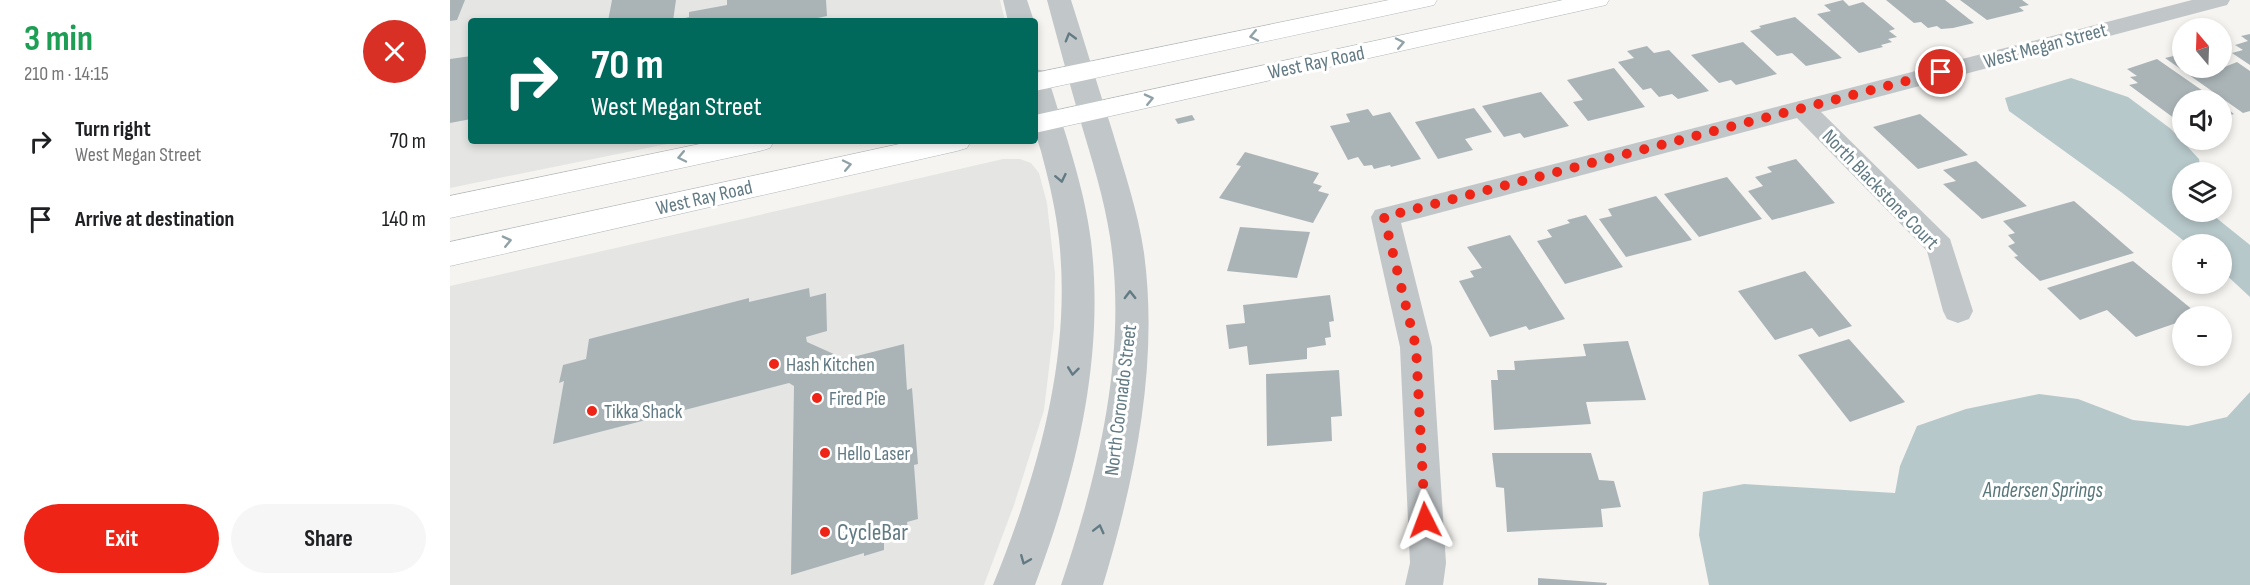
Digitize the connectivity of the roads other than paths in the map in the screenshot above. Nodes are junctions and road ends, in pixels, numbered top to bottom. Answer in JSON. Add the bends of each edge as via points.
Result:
{"nodes":[{"id":1,"x":1015,"y":0,"type":"edge"},
{"id":2,"x":1059,"y":0,"type":"edge"},
{"id":3,"x":1425,"y":0,"type":"edge"},
{"id":4,"x":1597,"y":0,"type":"edge"},
{"id":5,"x":2219,"y":0,"type":"edge"},
{"id":6,"x":1020,"y":18,"type":"edge"},
{"id":7,"x":1080,"y":73,"type":"junction"},
{"id":8,"x":1038,"y":80,"type":"edge"},
{"id":9,"x":1038,"y":102,"type":"edge"},
{"id":10,"x":1802,"y":108,"type":"junction"},
{"id":11,"x":1091,"y":112,"type":"junction"},
{"id":12,"x":1041,"y":123,"type":"edge"},
{"id":13,"x":746,"y":144,"type":"edge"},
{"id":14,"x":944,"y":144,"type":"edge"},
{"id":15,"x":450,"y":207,"type":"edge"},
{"id":16,"x":450,"y":254,"type":"edge"},
{"id":17,"x":1958,"y":311,"type":"dead end"},
{"id":18,"x":1014,"y":585,"type":"edge"},
{"id":19,"x":1083,"y":585,"type":"edge"},
{"id":20,"x":1424,"y":585,"type":"edge"}],
"edges":[{"from":1,"to":6,"type":"street"},
{"from":7,"to":2,"type":"street","name":"North Coronado Street","one_way":true},
{"from":3,"to":7,"type":"main road","name":"West Ray Road","one_way":true},
{"from":11,"to":4,"type":"main road","name":"West Ray Road","one_way":true},
{"from":5,"to":10,"type":"street","name":"West Megan Street"},
{"from":7,"to":8,"type":"main road","name":"West Ray Road"},
{"from":7,"to":11,"type":"street","name":"North Coronado Street"},
{"from":9,"to":12,"type":"street"},
{"from":10,"to":17,"type":"street","name":"North Blackstone Court","via":[[1940,248]]},
{"from":10,"to":20,"type":"street","name":"West Megan Street","via":[[1384,217],[1416,347],[1428,563]]},
{"from":11,"to":12,"type":"main road","name":"West Ray Road"},
{"from":19,"to":11,"type":"street","name":"North Coronado Street","one_way":true,"via":[[1110,483],[1125,396],[1131,323],[1130,266],[1124,226]]},
{"from":12,"to":18,"type":"street","one_way":true,"via":[[1075,239],[1076,340],[1056,463],[1034,538]]},
{"from":13,"to":15,"type":"main road","one_way":true},
{"from":16,"to":14,"type":"main road","name":"West Ray Road","one_way":true}]}
